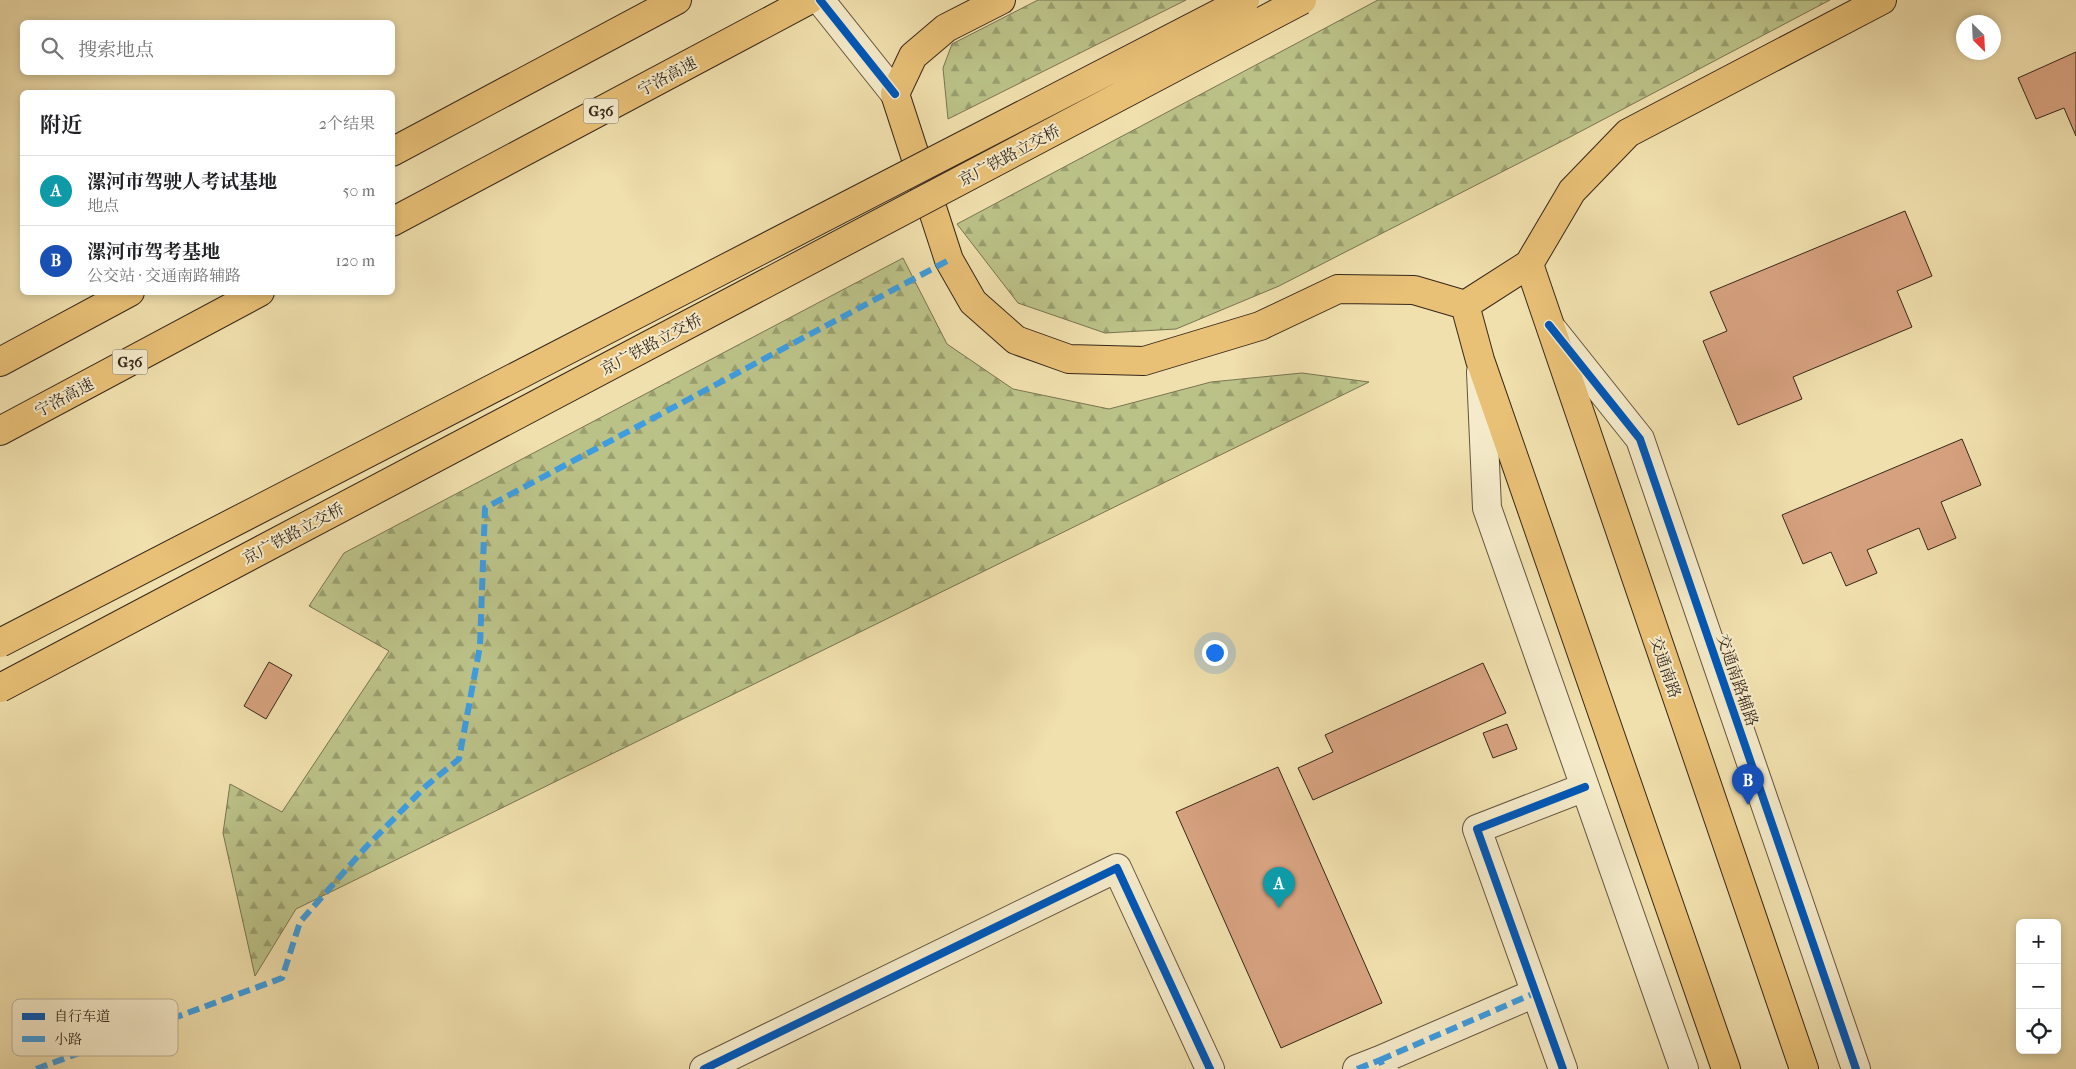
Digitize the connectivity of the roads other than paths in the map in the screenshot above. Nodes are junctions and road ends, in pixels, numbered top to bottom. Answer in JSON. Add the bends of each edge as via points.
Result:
{"nodes":[{"id":1,"x":677,"y":0,"type":"edge"},
{"id":2,"x":809,"y":0,"type":"edge"},
{"id":3,"x":820,"y":0,"type":"edge"},
{"id":4,"x":1001,"y":0,"type":"edge"},
{"id":5,"x":1245,"y":0,"type":"edge"},
{"id":6,"x":1302,"y":0,"type":"edge"},
{"id":7,"x":1882,"y":0,"type":"edge"},
{"id":8,"x":894,"y":94,"type":"junction"},
{"id":9,"x":395,"y":150,"type":"edge"},
{"id":10,"x":395,"y":220,"type":"edge"},
{"id":11,"x":1529,"y":264,"type":"junction"},
{"id":12,"x":124,"y":295,"type":"edge"},
{"id":13,"x":254,"y":295,"type":"edge"},
{"id":14,"x":1465,"y":305,"type":"junction"},
{"id":15,"x":1549,"y":325,"type":"junction"},
{"id":16,"x":1480,"y":360,"type":"junction"},
{"id":17,"x":0,"y":362,"type":"edge"},
{"id":18,"x":0,"y":431,"type":"edge"},
{"id":19,"x":0,"y":643,"type":"edge"},
{"id":20,"x":0,"y":688,"type":"edge"},
{"id":21,"x":1585,"y":787,"type":"junction"},
{"id":22,"x":1535,"y":993,"type":"junction"},
{"id":23,"x":1374,"y":1066,"type":"edge"},
{"id":24,"x":704,"y":1069,"type":"edge"},
{"id":25,"x":1210,"y":1069,"type":"edge"},
{"id":26,"x":1563,"y":1069,"type":"edge"},
{"id":27,"x":1684,"y":1069,"type":"edge"},
{"id":28,"x":1726,"y":1069,"type":"edge"},
{"id":29,"x":1804,"y":1069,"type":"edge"},
{"id":30,"x":1856,"y":1069,"type":"edge"}],
"edges":[{"from":1,"to":9,"type":"main road"},
{"from":2,"to":10,"type":"main road","name":"宁洛高速","number":"G36"},
{"from":3,"to":8,"type":"street"},
{"from":4,"to":8,"type":"main road","via":[[946,28],[913,56]]},
{"from":5,"to":19,"type":"main road","name":"京广铁路立交桥","bridge":true},
{"from":6,"to":20,"type":"main road","name":"京广铁路立交桥","bridge":true},
{"from":7,"to":11,"type":"main road","via":[[1628,133],[1572,191]]},
{"from":8,"to":14,"type":"main road","via":[[949,260],[973,302],[1016,340],[1068,359],[1144,362],[1260,326],[1338,289],[1414,290]]},
{"from":11,"to":14,"type":"main road"},
{"from":11,"to":15,"type":"main road","name":"交通南路"},
{"from":12,"to":17,"type":"main road"},
{"from":13,"to":18,"type":"main road","name":"宁洛高速","number":"G36"},
{"from":14,"to":16,"type":"main road"},
{"from":15,"to":29,"type":"main road","name":"交通南路"},
{"from":15,"to":30,"type":"street","name":"交通南路辅路","via":[[1640,439]]},
{"from":16,"to":21,"type":"street","via":[[1487,508]]},
{"from":16,"to":28,"type":"main road"},
{"from":21,"to":22,"type":"street","via":[[1477,829]]},
{"from":21,"to":27,"type":"street"},
{"from":22,"to":23,"type":"street"},
{"from":22,"to":26,"type":"street"},
{"from":24,"to":25,"type":"street","via":[[1117,868]]}]}
